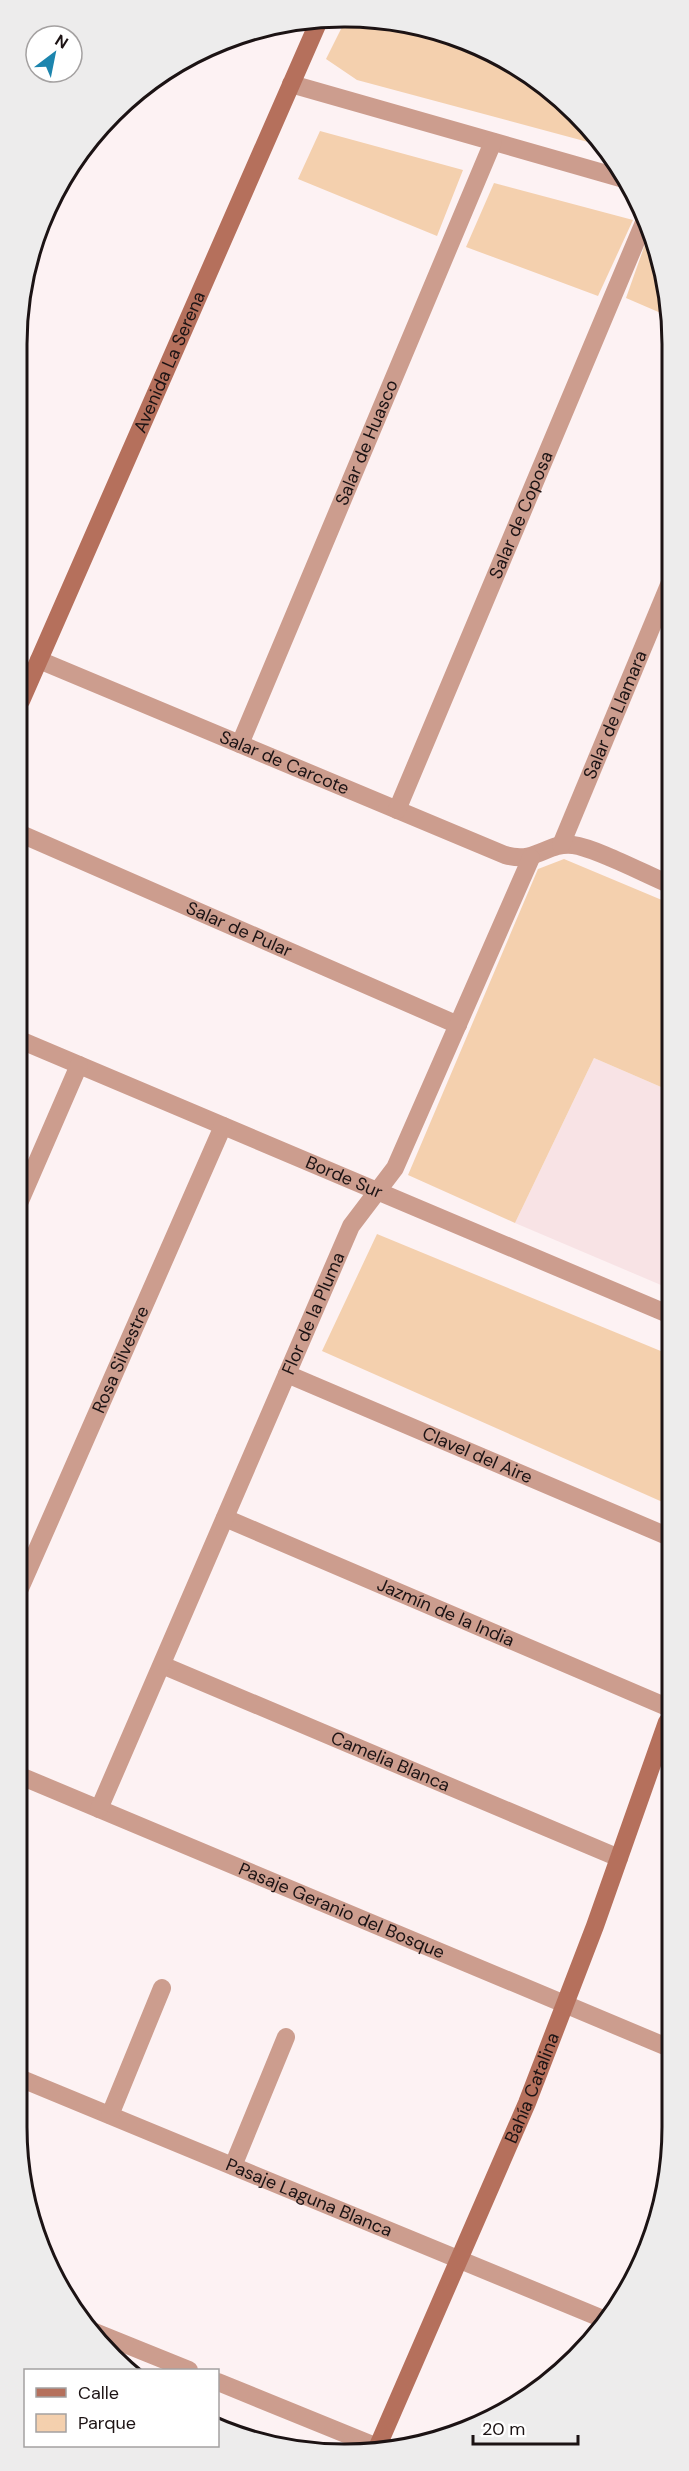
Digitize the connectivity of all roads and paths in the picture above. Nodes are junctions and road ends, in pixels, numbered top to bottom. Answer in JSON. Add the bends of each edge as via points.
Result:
{"nodes":[{"id":1,"x":315,"y":29,"type":"edge"},
{"id":2,"x":291,"y":84,"type":"junction"},
{"id":3,"x":493,"y":142,"type":"junction"},
{"id":4,"x":613,"y":176,"type":"edge"},
{"id":5,"x":641,"y":230,"type":"edge"},
{"id":6,"x":662,"y":602,"type":"edge"},
{"id":7,"x":39,"y":660,"type":"junction"},
{"id":8,"x":27,"y":687,"type":"edge"},
{"id":9,"x":240,"y":744,"type":"junction"},
{"id":10,"x":398,"y":810,"type":"junction"},
{"id":11,"x":27,"y":837,"type":"edge"},
{"id":12,"x":561,"y":845,"type":"junction"},
{"id":13,"x":531,"y":858,"type":"junction"},
{"id":14,"x":662,"y":881,"type":"edge"},
{"id":15,"x":458,"y":1025,"type":"junction"},
{"id":16,"x":27,"y":1043,"type":"edge"},
{"id":17,"x":79,"y":1065,"type":"junction"},
{"id":18,"x":223,"y":1126,"type":"junction"},
{"id":19,"x":27,"y":1185,"type":"edge"},
{"id":20,"x":378,"y":1191,"type":"junction"},
{"id":21,"x":662,"y":1311,"type":"edge"},
{"id":22,"x":287,"y":1374,"type":"junction"},
{"id":23,"x":225,"y":1518,"type":"junction"},
{"id":24,"x":662,"y":1533,"type":"edge"},
{"id":25,"x":27,"y":1572,"type":"edge"},
{"id":26,"x":162,"y":1665,"type":"junction"},
{"id":27,"x":662,"y":1705,"type":"edge"},
{"id":28,"x":662,"y":1736,"type":"edge"},
{"id":29,"x":27,"y":1779,"type":"edge"},
{"id":30,"x":99,"y":1809,"type":"junction"},
{"id":31,"x":619,"y":1858,"type":"junction"},
{"id":32,"x":162,"y":1988,"type":"dead end"},
{"id":33,"x":566,"y":2005,"type":"junction"},
{"id":34,"x":286,"y":2037,"type":"dead end"},
{"id":35,"x":662,"y":2045,"type":"edge"},
{"id":36,"x":27,"y":2081,"type":"edge"},
{"id":37,"x":110,"y":2115,"type":"junction"},
{"id":38,"x":233,"y":2166,"type":"junction"},
{"id":39,"x":460,"y":2260,"type":"junction"},
{"id":40,"x":598,"y":2317,"type":"edge"},
{"id":41,"x":107,"y":2337,"type":"edge"},
{"id":42,"x":187,"y":2369,"type":"edge"},
{"id":43,"x":219,"y":2382,"type":"edge"},
{"id":44,"x":381,"y":2441,"type":"edge"},
{"id":45,"x":366,"y":2443,"type":"edge"}],
"edges":[{"from":1,"to":2,"type":"street","name":"Avenida La Serena"},
{"from":2,"to":3,"type":"street"},
{"from":2,"to":7,"type":"street","name":"Avenida La Serena"},
{"from":3,"to":4,"type":"street"},
{"from":3,"to":9,"type":"street","name":"Salar de Huasco"},
{"from":5,"to":10,"type":"street","name":"Salar de Coposa"},
{"from":6,"to":12,"type":"street","name":"Salar de Llamara"},
{"from":7,"to":8,"type":"street","name":"Avenida La Serena"},
{"from":7,"to":9,"type":"street","name":"Salar de Carcote"},
{"from":9,"to":10,"type":"street","name":"Salar de Carcote"},
{"from":10,"to":13,"type":"street","name":"Salar de Carcote","via":[[505,855]]},
{"from":11,"to":15,"type":"street","name":"Salar de Pular"},
{"from":12,"to":13,"type":"street"},
{"from":12,"to":14,"type":"street","via":[[584,848]]},
{"from":13,"to":15,"type":"street","name":"Flor de la Pluma"},
{"from":15,"to":20,"type":"street","name":"Flor de la Pluma","via":[[395,1168]]},
{"from":16,"to":17,"type":"street","name":"Borde Sur"},
{"from":17,"to":18,"type":"street","name":"Borde Sur"},
{"from":17,"to":19,"type":"street"},
{"from":18,"to":20,"type":"street","name":"Borde Sur"},
{"from":18,"to":25,"type":"street","name":"Rosa Silvestre"},
{"from":20,"to":21,"type":"street","name":"Borde Sur"},
{"from":20,"to":22,"type":"street","name":"Flor de la Pluma","via":[[351,1226]]},
{"from":22,"to":23,"type":"street","name":"Flor de la Pluma"},
{"from":22,"to":24,"type":"street","name":"Clavel del Aire"},
{"from":23,"to":26,"type":"street","name":"Flor de la Pluma"},
{"from":23,"to":27,"type":"street","name":"Jazmín de la India"},
{"from":26,"to":30,"type":"street","name":"Flor de la Pluma"},
{"from":26,"to":31,"type":"street","name":"Camelia Blanca"},
{"from":28,"to":31,"type":"street","name":"Bahía Catalina"},
{"from":29,"to":30,"type":"street","name":"Pasaje Geranio del Bosque"},
{"from":30,"to":33,"type":"street","name":"Pasaje Geranio del Bosque"},
{"from":31,"to":33,"type":"street","name":"Bahía Catalina"},
{"from":32,"to":37,"type":"street"},
{"from":33,"to":35,"type":"street","name":"Pasaje Geranio del Bosque"},
{"from":33,"to":39,"type":"street","name":"Bahía Catalina"},
{"from":34,"to":38,"type":"street"},
{"from":36,"to":37,"type":"street","name":"Pasaje Laguna Blanca"},
{"from":37,"to":38,"type":"street","name":"Pasaje Laguna Blanca"},
{"from":38,"to":39,"type":"street","name":"Pasaje Laguna Blanca"},
{"from":39,"to":40,"type":"street","name":"Pasaje Laguna Blanca"},
{"from":39,"to":44,"type":"street","name":"Bahía Catalina"},
{"from":41,"to":42,"type":"street"},
{"from":43,"to":45,"type":"street"}]}
